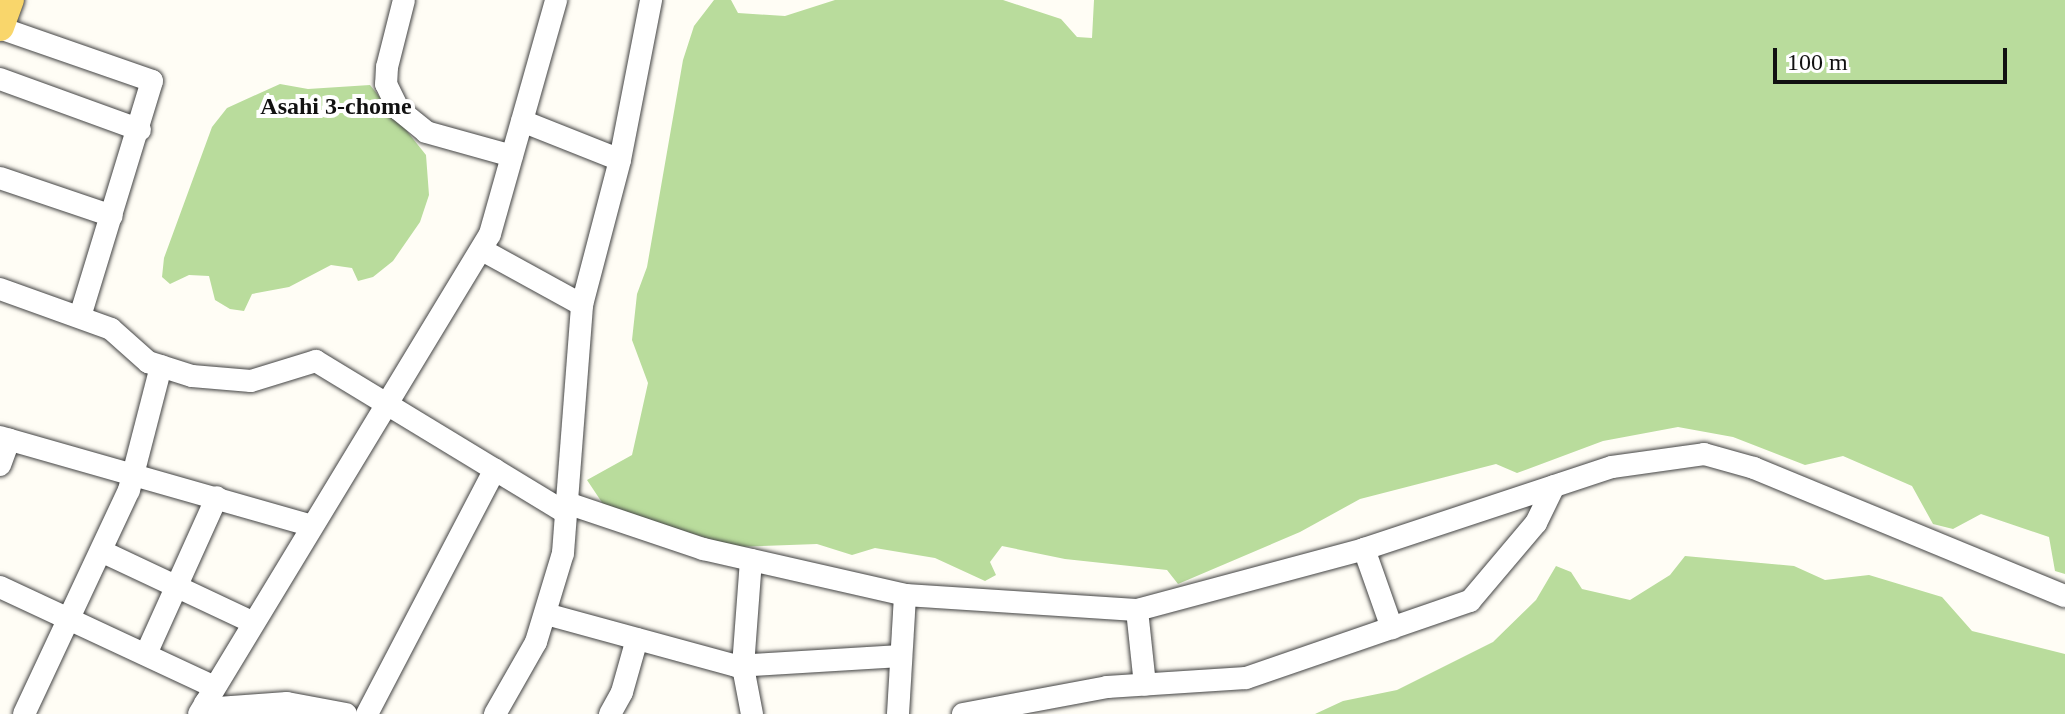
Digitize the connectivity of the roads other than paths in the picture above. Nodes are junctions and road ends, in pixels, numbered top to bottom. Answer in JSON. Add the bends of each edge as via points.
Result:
{"nodes":[{"id":1,"x":10,"y":0,"type":"edge"},
{"id":2,"x":404,"y":0,"type":"edge"},
{"id":3,"x":556,"y":0,"type":"edge"},
{"id":4,"x":651,"y":0,"type":"edge"},
{"id":5,"x":0,"y":28,"type":"edge"},
{"id":6,"x":0,"y":79,"type":"edge"},
{"id":7,"x":522,"y":121,"type":"junction"},
{"id":8,"x":140,"y":130,"type":"junction"},
{"id":9,"x":512,"y":156,"type":"junction"},
{"id":10,"x":620,"y":160,"type":"junction"},
{"id":11,"x":0,"y":178,"type":"edge"},
{"id":12,"x":112,"y":216,"type":"junction"},
{"id":13,"x":482,"y":250,"type":"junction"},
{"id":14,"x":0,"y":289,"type":"edge"},
{"id":15,"x":582,"y":305,"type":"junction"},
{"id":16,"x":80,"y":316,"type":"junction"},
{"id":17,"x":161,"y":366,"type":"junction"},
{"id":18,"x":387,"y":403,"type":"junction"},
{"id":19,"x":5,"y":439,"type":"edge"},
{"id":20,"x":0,"y":465,"type":"edge"},
{"id":21,"x":495,"y":469,"type":"junction"},
{"id":22,"x":134,"y":474,"type":"junction"},
{"id":23,"x":1554,"y":486,"type":"junction"},
{"id":24,"x":217,"y":497,"type":"junction"},
{"id":25,"x":566,"y":508,"type":"junction"},
{"id":26,"x":312,"y":526,"type":"junction"},
{"id":27,"x":1364,"y":549,"type":"junction"},
{"id":28,"x":101,"y":551,"type":"junction"},
{"id":29,"x":751,"y":560,"type":"junction"},
{"id":30,"x":179,"y":585,"type":"junction"},
{"id":31,"x":0,"y":587,"type":"edge"},
{"id":32,"x":905,"y":595,"type":"junction"},
{"id":33,"x":2065,"y":596,"type":"edge"},
{"id":34,"x":1137,"y":610,"type":"junction"},
{"id":35,"x":546,"y":614,"type":"junction"},
{"id":36,"x":69,"y":619,"type":"junction"},
{"id":37,"x":252,"y":622,"type":"junction"},
{"id":38,"x":1392,"y":628,"type":"junction"},
{"id":39,"x":637,"y":639,"type":"junction"},
{"id":40,"x":146,"y":654,"type":"junction"},
{"id":41,"x":901,"y":656,"type":"junction"},
{"id":42,"x":743,"y":667,"type":"junction"},
{"id":43,"x":1145,"y":685,"type":"junction"},
{"id":44,"x":206,"y":701,"type":"edge"},
{"id":45,"x":24,"y":714,"type":"edge"},
{"id":46,"x":346,"y":714,"type":"edge"},
{"id":47,"x":367,"y":714,"type":"edge"},
{"id":48,"x":495,"y":714,"type":"edge"},
{"id":49,"x":610,"y":714,"type":"edge"},
{"id":50,"x":752,"y":714,"type":"edge"},
{"id":51,"x":898,"y":714,"type":"edge"},
{"id":52,"x":963,"y":714,"type":"edge"}],
"edges":[{"from":1,"to":5,"type":"main road"},
{"from":2,"to":9,"type":"street","via":[[386,84],[398,109],[426,132]]},
{"from":3,"to":7,"type":"street"},
{"from":4,"to":10,"type":"street"},
{"from":5,"to":8,"type":"street","via":[[152,81]]},
{"from":6,"to":8,"type":"street"},
{"from":7,"to":9,"type":"street"},
{"from":7,"to":10,"type":"street"},
{"from":8,"to":12,"type":"street"},
{"from":9,"to":13,"type":"street"},
{"from":10,"to":15,"type":"street"},
{"from":11,"to":12,"type":"street"},
{"from":12,"to":16,"type":"street"},
{"from":13,"to":15,"type":"street"},
{"from":13,"to":18,"type":"street"},
{"from":14,"to":16,"type":"street"},
{"from":15,"to":25,"type":"street"},
{"from":16,"to":17,"type":"street","via":[[111,329],[148,362]]},
{"from":17,"to":18,"type":"street","via":[[192,376],[251,381],[316,361]]},
{"from":17,"to":22,"type":"street"},
{"from":18,"to":21,"type":"street"},
{"from":18,"to":26,"type":"street"},
{"from":19,"to":20,"type":"street"},
{"from":19,"to":22,"type":"street"},
{"from":21,"to":25,"type":"street"},
{"from":21,"to":47,"type":"street"},
{"from":22,"to":24,"type":"street"},
{"from":22,"to":28,"type":"street"},
{"from":23,"to":27,"type":"street"},
{"from":23,"to":33,"type":"street","via":[[1612,467],[1681,454],[1723,457]]},
{"from":23,"to":38,"type":"street","via":[[1536,523],[1482,591],[1470,601]]},
{"from":24,"to":26,"type":"street"},
{"from":24,"to":30,"type":"street"},
{"from":25,"to":29,"type":"street"},
{"from":25,"to":35,"type":"street","via":[[563,553]]},
{"from":26,"to":37,"type":"street"},
{"from":27,"to":34,"type":"street"},
{"from":27,"to":38,"type":"street"},
{"from":28,"to":30,"type":"street"},
{"from":28,"to":36,"type":"street"},
{"from":29,"to":32,"type":"street"},
{"from":29,"to":42,"type":"street"},
{"from":30,"to":37,"type":"street"},
{"from":30,"to":40,"type":"street"},
{"from":31,"to":36,"type":"street"},
{"from":32,"to":34,"type":"street"},
{"from":32,"to":41,"type":"street"},
{"from":34,"to":43,"type":"street"},
{"from":35,"to":39,"type":"street"},
{"from":35,"to":48,"type":"street"},
{"from":36,"to":40,"type":"street"},
{"from":36,"to":45,"type":"street"},
{"from":37,"to":44,"type":"street"},
{"from":38,"to":43,"type":"street","via":[[1246,678]]},
{"from":39,"to":42,"type":"street"},
{"from":39,"to":49,"type":"street"},
{"from":40,"to":44,"type":"street"},
{"from":41,"to":42,"type":"street"},
{"from":41,"to":51,"type":"street"},
{"from":42,"to":50,"type":"street"},
{"from":43,"to":52,"type":"street","via":[[1068,691]]},
{"from":44,"to":46,"type":"street","via":[[218,708],[287,703]]}]}
